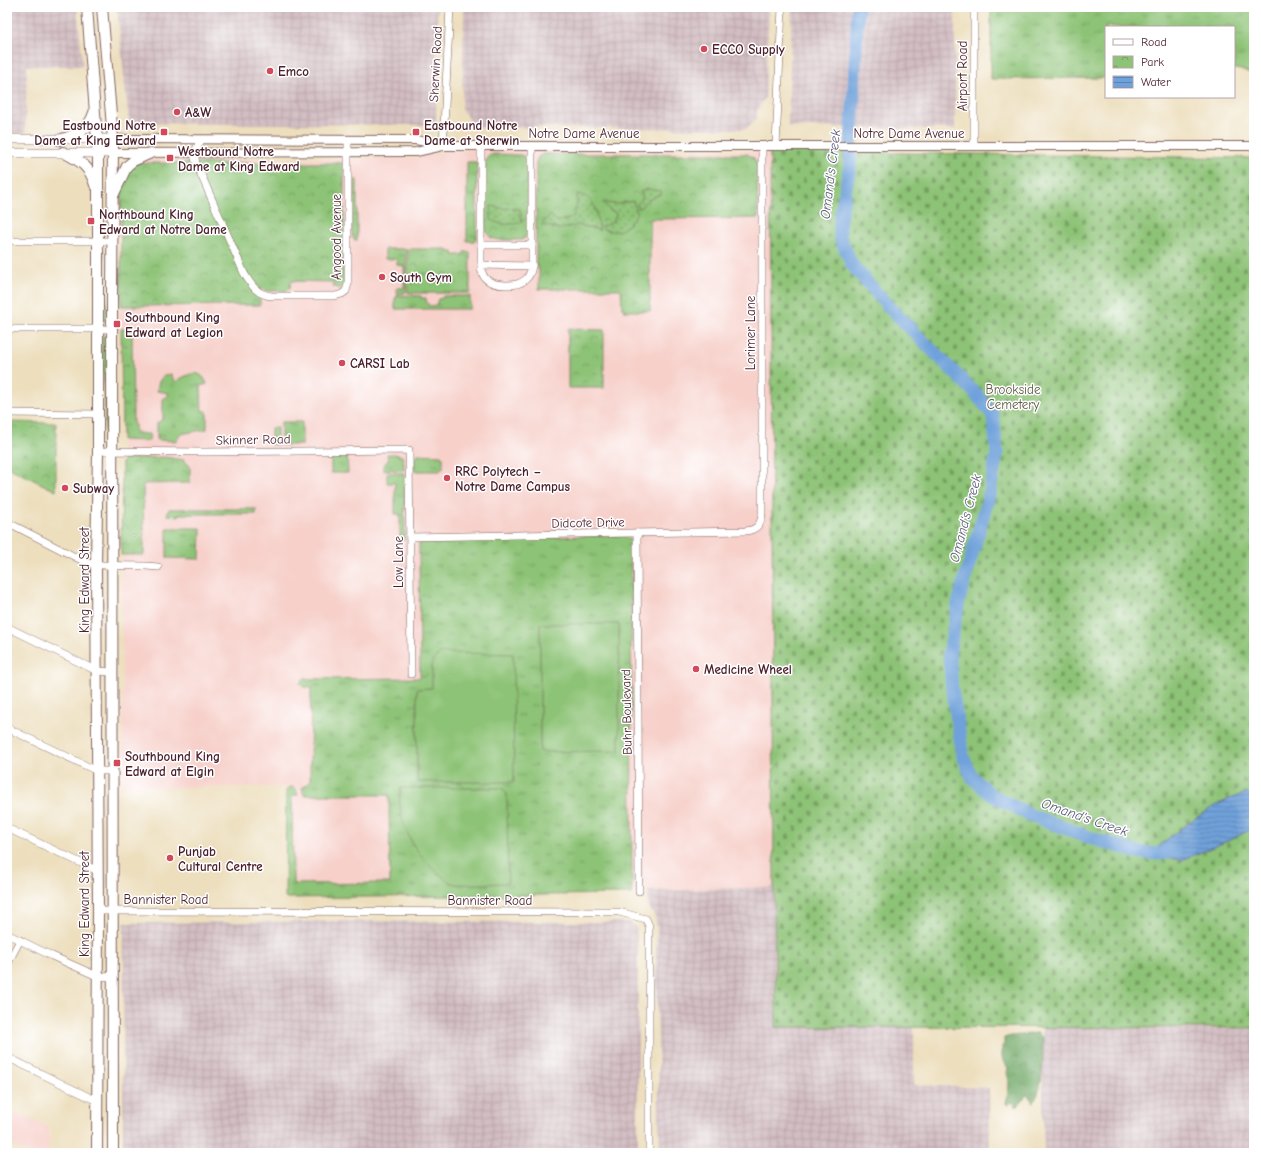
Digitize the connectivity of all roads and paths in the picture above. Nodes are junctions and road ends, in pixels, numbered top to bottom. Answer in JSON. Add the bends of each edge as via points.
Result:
{"nodes":[{"id":1,"x":87,"y":7,"type":"edge"},
{"id":2,"x":102,"y":7,"type":"edge"},
{"id":3,"x":450,"y":7,"type":"edge"},
{"id":4,"x":782,"y":7,"type":"edge"},
{"id":5,"x":974,"y":7,"type":"edge"},
{"id":6,"x":95,"y":109,"type":"junction"},
{"id":7,"x":98,"y":139,"type":"junction"},
{"id":8,"x":113,"y":139,"type":"junction"},
{"id":9,"x":7,"y":140,"type":"edge"},
{"id":10,"x":59,"y":140,"type":"junction"},
{"id":11,"x":201,"y":140,"type":"junction"},
{"id":12,"x":309,"y":140,"type":"junction"},
{"id":13,"x":348,"y":140,"type":"junction"},
{"id":14,"x":443,"y":146,"type":"junction"},
{"id":15,"x":481,"y":146,"type":"junction"},
{"id":16,"x":532,"y":146,"type":"junction"},
{"id":17,"x":762,"y":146,"type":"junction"},
{"id":18,"x":776,"y":146,"type":"junction"},
{"id":19,"x":974,"y":146,"type":"junction"},
{"id":20,"x":1254,"y":146,"type":"edge"},
{"id":21,"x":7,"y":152,"type":"edge"},
{"id":22,"x":63,"y":152,"type":"junction"},
{"id":23,"x":98,"y":153,"type":"junction"},
{"id":24,"x":113,"y":153,"type":"junction"},
{"id":25,"x":151,"y":153,"type":"junction"},
{"id":26,"x":194,"y":153,"type":"junction"},
{"id":27,"x":308,"y":153,"type":"junction"},
{"id":28,"x":348,"y":153,"type":"junction"},
{"id":29,"x":98,"y":194,"type":"junction"},
{"id":30,"x":112,"y":200,"type":"junction"},
{"id":31,"x":7,"y":241,"type":"edge"},
{"id":32,"x":97,"y":241,"type":"junction"},
{"id":33,"x":112,"y":241,"type":"junction"},
{"id":34,"x":481,"y":245,"type":"junction"},
{"id":35,"x":532,"y":245,"type":"junction"},
{"id":36,"x":481,"y":265,"type":"junction"},
{"id":37,"x":532,"y":266,"type":"junction"},
{"id":38,"x":7,"y":329,"type":"edge"},
{"id":39,"x":97,"y":329,"type":"junction"},
{"id":40,"x":112,"y":329,"type":"junction"},
{"id":41,"x":7,"y":413,"type":"edge"},
{"id":42,"x":98,"y":414,"type":"junction"},
{"id":43,"x":409,"y":450,"type":"joint"},
{"id":44,"x":98,"y":451,"type":"junction"},
{"id":45,"x":113,"y":451,"type":"junction"},
{"id":46,"x":761,"y":520,"type":"joint"},
{"id":47,"x":7,"y":522,"type":"edge"},
{"id":48,"x":636,"y":533,"type":"junction"},
{"id":49,"x":410,"y":537,"type":"junction"},
{"id":50,"x":96,"y":565,"type":"junction"},
{"id":51,"x":112,"y":565,"type":"junction"},
{"id":52,"x":158,"y":567,"type":"dead end"},
{"id":53,"x":7,"y":627,"type":"edge"},
{"id":54,"x":97,"y":671,"type":"junction"},
{"id":55,"x":112,"y":672,"type":"junction"},
{"id":56,"x":411,"y":674,"type":"dead end"},
{"id":57,"x":7,"y":728,"type":"edge"},
{"id":58,"x":97,"y":771,"type":"junction"},
{"id":59,"x":112,"y":771,"type":"junction"},
{"id":60,"x":7,"y":828,"type":"edge"},
{"id":61,"x":98,"y":871,"type":"junction"},
{"id":62,"x":639,"y":891,"type":"dead end"},
{"id":63,"x":98,"y":911,"type":"junction"},
{"id":64,"x":112,"y":911,"type":"junction"},
{"id":65,"x":7,"y":934,"type":"edge"},
{"id":66,"x":20,"y":940,"type":"junction"},
{"id":67,"x":7,"y":965,"type":"edge"},
{"id":68,"x":97,"y":976,"type":"junction"},
{"id":69,"x":112,"y":977,"type":"junction"},
{"id":70,"x":7,"y":1057,"type":"edge"},
{"id":71,"x":97,"y":1101,"type":"junction"},
{"id":72,"x":97,"y":1153,"type":"edge"},
{"id":73,"x":113,"y":1153,"type":"edge"},
{"id":74,"x":649,"y":1153,"type":"edge"}],
"edges":[{"from":1,"to":6,"type":"main road","name":"King Edward Street"},
{"from":2,"to":8,"type":"main road"},
{"from":3,"to":14,"type":"street","name":"Sherwin Road"},
{"from":4,"to":18,"type":"street"},
{"from":5,"to":19,"type":"street","name":"Airport Road"},
{"from":6,"to":7,"type":"main road","name":"King Edward Street"},
{"from":6,"to":10,"type":"main road","via":[[86,128]]},
{"from":7,"to":8,"type":"main road","name":"Notre Dame Avenue"},
{"from":7,"to":10,"type":"main road","name":"Notre Dame Avenue"},
{"from":7,"to":23,"type":"main road","name":"King Edward Street"},
{"from":8,"to":11,"type":"street","name":"Notre Dame Avenue"},
{"from":8,"to":24,"type":"main road"},
{"from":9,"to":10,"type":"main road","name":"Notre Dame Avenue"},
{"from":11,"to":12,"type":"street","name":"Notre Dame Avenue"},
{"from":11,"to":26,"type":"street"},
{"from":12,"to":13,"type":"street","name":"Notre Dame Avenue"},
{"from":12,"to":27,"type":"street"},
{"from":13,"to":14,"type":"street","name":"Notre Dame Avenue","via":[[416,140]]},
{"from":13,"to":28,"type":"street","name":"Angood Avenue"},
{"from":14,"to":15,"type":"street","name":"Notre Dame Avenue"},
{"from":14,"to":28,"type":"street","name":"Notre Dame Avenue","via":[[416,152]]},
{"from":15,"to":16,"type":"street","name":"Notre Dame Avenue"},
{"from":15,"to":34,"type":"street"},
{"from":16,"to":17,"type":"street","name":"Notre Dame Avenue"},
{"from":16,"to":35,"type":"street"},
{"from":17,"to":18,"type":"street","name":"Notre Dame Avenue"},
{"from":17,"to":46,"type":"street","name":"Lorimer Lane"},
{"from":18,"to":19,"type":"street","name":"Notre Dame Avenue"},
{"from":19,"to":20,"type":"street","name":"Notre Dame Avenue"},
{"from":21,"to":22,"type":"main road","name":"Notre Dame Avenue"},
{"from":22,"to":23,"type":"main road","name":"Notre Dame Avenue"},
{"from":22,"to":29,"type":"main road","via":[[78,160],[90,171]]},
{"from":23,"to":24,"type":"main road","name":"Notre Dame Avenue"},
{"from":23,"to":29,"type":"main road","name":"King Edward Street"},
{"from":24,"to":25,"type":"street","name":"Notre Dame Avenue"},
{"from":24,"to":30,"type":"main road"},
{"from":25,"to":26,"type":"street","name":"Notre Dame Avenue"},
{"from":25,"to":30,"type":"main road","via":[[127,166]]},
{"from":26,"to":27,"type":"street","name":"Notre Dame Avenue"},
{"from":26,"to":28,"type":"street","name":"Angood Avenue","via":[[242,269],[256,290],[263,295],[272,296],[335,296],[346,291]]},
{"from":27,"to":28,"type":"street","name":"Notre Dame Avenue"},
{"from":29,"to":32,"type":"main road","name":"King Edward Street"},
{"from":30,"to":33,"type":"main road"},
{"from":31,"to":32,"type":"street"},
{"from":32,"to":33,"type":"street"},
{"from":32,"to":39,"type":"main road","name":"King Edward Street"},
{"from":33,"to":40,"type":"main road"},
{"from":34,"to":35,"type":"street"},
{"from":34,"to":36,"type":"street"},
{"from":35,"to":37,"type":"street"},
{"from":36,"to":37,"type":"street"},
{"from":36,"to":37,"type":"street","via":[[485,278],[499,284],[524,281]]},
{"from":38,"to":39,"type":"street"},
{"from":39,"to":40,"type":"street"},
{"from":39,"to":42,"type":"main road","name":"King Edward Street"},
{"from":40,"to":45,"type":"main road"},
{"from":41,"to":42,"type":"street"},
{"from":42,"to":44,"type":"main road","name":"King Edward Street"},
{"from":43,"to":45,"type":"street","name":"Skinner Road"},
{"from":43,"to":49,"type":"street","name":"Low Lane"},
{"from":44,"to":45,"type":"street","name":"Skinner Road"},
{"from":44,"to":50,"type":"main road","name":"King Edward Street"},
{"from":45,"to":51,"type":"main road"},
{"from":46,"to":48,"type":"street","name":"Didcote Drive","via":[[757,527],[746,531]]},
{"from":47,"to":50,"type":"street","via":[[87,563]]},
{"from":48,"to":49,"type":"street","name":"Didcote Drive"},
{"from":48,"to":62,"type":"street","name":"Buhr Boulevard"},
{"from":49,"to":56,"type":"street","name":"Low Lane"},
{"from":50,"to":51,"type":"street"},
{"from":50,"to":54,"type":"main road","name":"King Edward Street"},
{"from":51,"to":52,"type":"street"},
{"from":51,"to":55,"type":"main road"},
{"from":53,"to":54,"type":"street"},
{"from":54,"to":55,"type":"street"},
{"from":54,"to":58,"type":"main road","name":"King Edward Street"},
{"from":55,"to":59,"type":"main road"},
{"from":57,"to":58,"type":"street"},
{"from":58,"to":59,"type":"street"},
{"from":58,"to":61,"type":"main road","name":"King Edward Street"},
{"from":59,"to":64,"type":"main road"},
{"from":60,"to":61,"type":"street"},
{"from":61,"to":63,"type":"main road","name":"King Edward Street"},
{"from":63,"to":64,"type":"street","name":"Bannister Road"},
{"from":63,"to":68,"type":"main road","name":"King Edward Street"},
{"from":64,"to":69,"type":"main road"},
{"from":64,"to":74,"type":"street","name":"Bannister Road","via":[[619,912],[646,919],[649,926]]},
{"from":65,"to":66,"type":"street"},
{"from":66,"to":67,"type":"street"},
{"from":66,"to":68,"type":"street"},
{"from":68,"to":69,"type":"street"},
{"from":68,"to":71,"type":"main road","name":"King Edward Street"},
{"from":69,"to":73,"type":"main road"},
{"from":70,"to":71,"type":"street"},
{"from":71,"to":72,"type":"main road","name":"King Edward Street"}]}
